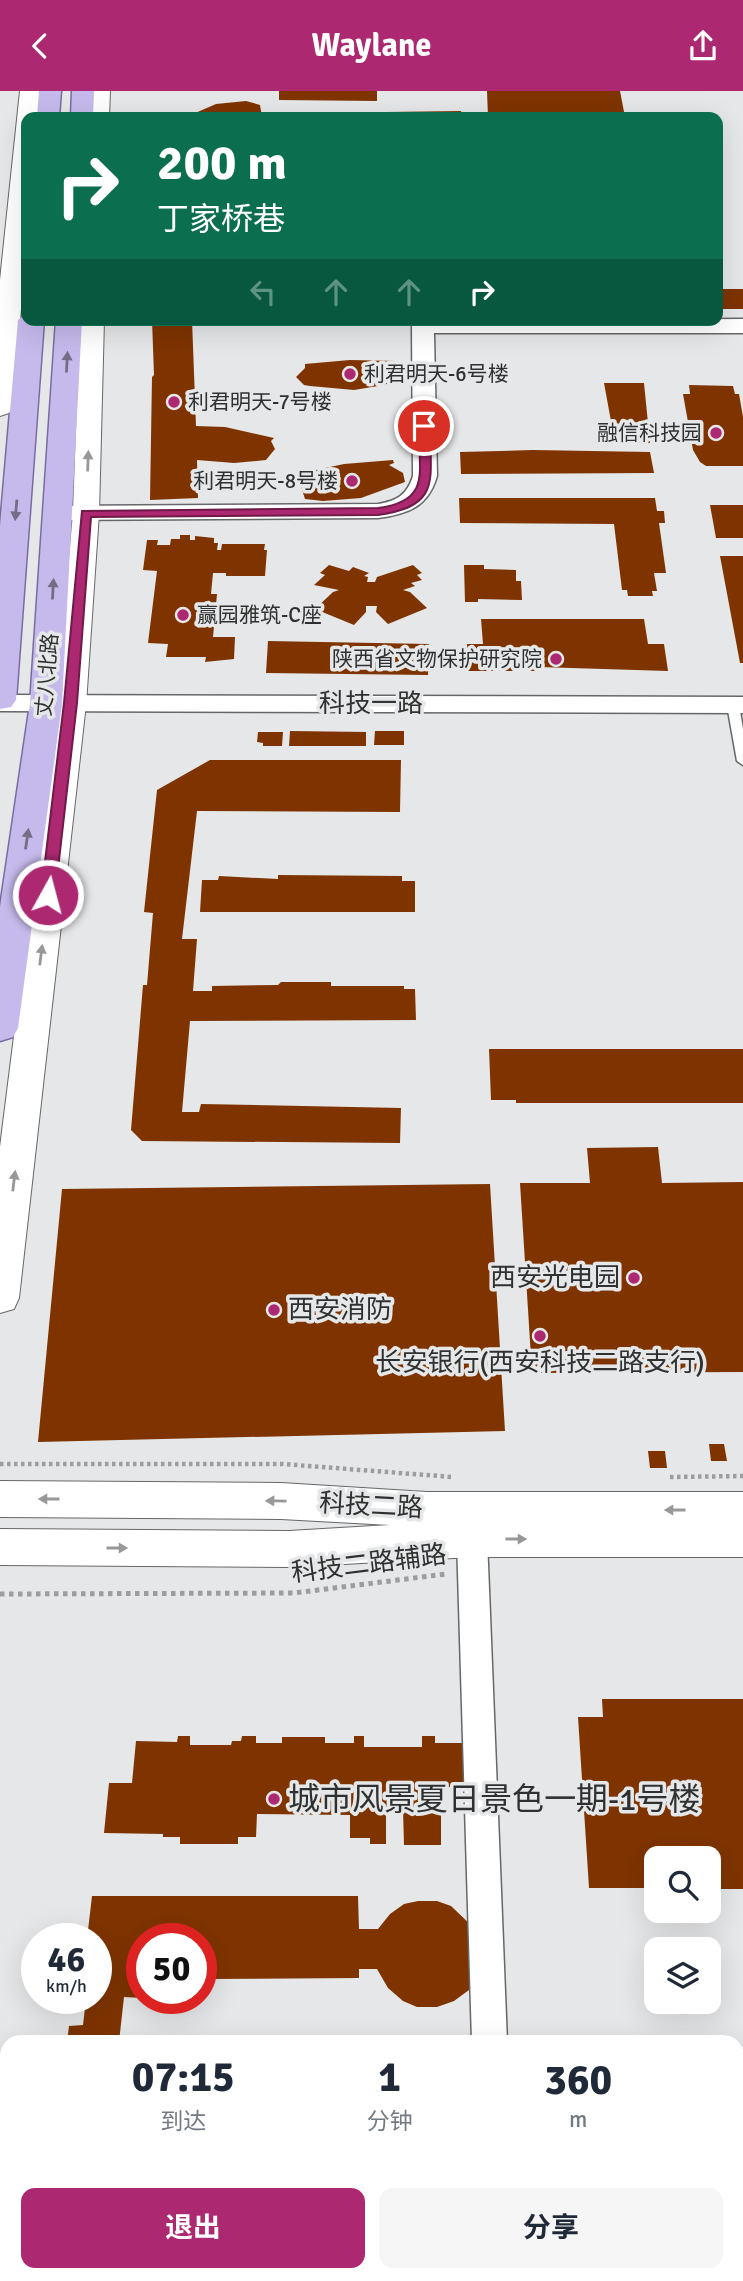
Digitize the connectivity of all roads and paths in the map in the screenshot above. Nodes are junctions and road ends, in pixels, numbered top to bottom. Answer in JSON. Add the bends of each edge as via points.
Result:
{"nodes":[{"id":1,"x":30,"y":91,"type":"edge"},
{"id":2,"x":50,"y":91,"type":"edge"},
{"id":3,"x":83,"y":91,"type":"edge"},
{"id":4,"x":100,"y":91,"type":"edge"},
{"id":5,"x":28,"y":112,"type":"edge"},
{"id":6,"x":48,"y":112,"type":"edge"},
{"id":7,"x":82,"y":112,"type":"edge"},
{"id":8,"x":99,"y":112,"type":"edge"},
{"id":9,"x":21,"y":179,"type":"edge"},
{"id":10,"x":723,"y":325,"type":"edge"},
{"id":11,"x":743,"y":325,"type":"edge"},
{"id":12,"x":31,"y":326,"type":"edge"},
{"id":13,"x":69,"y":326,"type":"edge"},
{"id":14,"x":91,"y":326,"type":"edge"},
{"id":15,"x":423,"y":326,"type":"edge"},
{"id":16,"x":0,"y":408,"type":"edge"},
{"id":17,"x":72,"y":513,"type":"junction"},
{"id":18,"x":0,"y":702,"type":"edge"},
{"id":19,"x":58,"y":703,"type":"junction"},
{"id":20,"x":738,"y":705,"type":"edge"},
{"id":21,"x":743,"y":761,"type":"edge"},
{"id":22,"x":0,"y":1028,"type":"edge"},
{"id":23,"x":0,"y":1298,"type":"edge"},
{"id":24,"x":0,"y":1464,"type":"edge"},
{"id":25,"x":743,"y":1476,"type":"edge"},
{"id":26,"x":464,"y":1477,"type":"dead end"},
{"id":27,"x":665,"y":1477,"type":"dead end"},
{"id":28,"x":0,"y":1499,"type":"edge"},
{"id":29,"x":743,"y":1510,"type":"edge"},
{"id":30,"x":743,"y":1539,"type":"edge"},
{"id":31,"x":0,"y":1547,"type":"edge"},
{"id":32,"x":473,"y":1555,"type":"junction"},
{"id":33,"x":0,"y":1594,"type":"edge"},
{"id":34,"x":490,"y":2035,"type":"edge"}],
"edges":[{"from":1,"to":5,"type":"main road"},
{"from":2,"to":6,"type":"main road"},
{"from":3,"to":7,"type":"main road"},
{"from":4,"to":8,"type":"main road"},
{"from":9,"to":16,"type":"main road"},
{"from":10,"to":11,"type":"street"},
{"from":12,"to":18,"type":"main road","name":"丈八北路","one_way":true},
{"from":17,"to":13,"type":"main road","one_way":true},
{"from":17,"to":14,"type":"main road","one_way":true},
{"from":15,"to":17,"type":"street","via":[[425,476],[414,502],[378,511]]},
{"from":19,"to":17,"type":"main road","one_way":true},
{"from":18,"to":19,"type":"street","name":"科技一路"},
{"from":19,"to":20,"type":"street","name":"科技一路"},
{"from":22,"to":19,"type":"main road","name":"丈八北路","one_way":true},
{"from":23,"to":19,"type":"main road","one_way":true},
{"from":20,"to":21,"type":"lane"},
{"from":24,"to":26,"type":"path","via":[[283,1464]]},
{"from":25,"to":27,"type":"path"},
{"from":29,"to":28,"type":"main road","name":"科技二路","one_way":true,"via":[[427,1510],[281,1501]]},
{"from":32,"to":30,"type":"main road","name":"科技二路","one_way":true},
{"from":31,"to":32,"type":"main road","name":"科技二路","one_way":true},
{"from":32,"to":33,"type":"path","name":"科技二路辅路","via":[[294,1593]]},
{"from":32,"to":34,"type":"street"}]}
